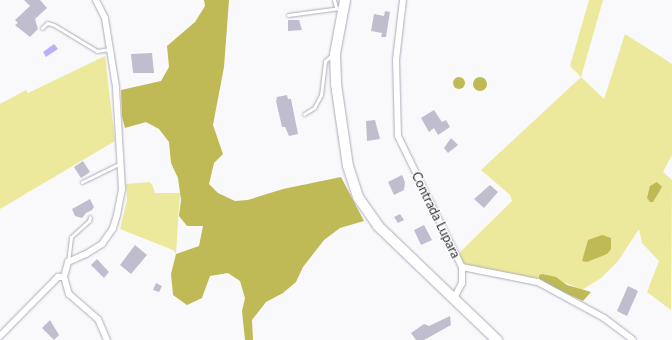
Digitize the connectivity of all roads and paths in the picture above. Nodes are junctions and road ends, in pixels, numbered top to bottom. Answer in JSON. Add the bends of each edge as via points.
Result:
{"nodes":[{"id":1,"x":96,"y":0,"type":"edge"},
{"id":2,"x":334,"y":0,"type":"edge"},
{"id":3,"x":403,"y":0,"type":"edge"},
{"id":4,"x":341,"y":5,"type":"edge"},
{"id":5,"x":288,"y":15,"type":"dead end"},
{"id":6,"x":42,"y":28,"type":"dead end"},
{"id":7,"x":110,"y":49,"type":"junction"},
{"id":8,"x":335,"y":54,"type":"junction"},
{"id":9,"x":304,"y":114,"type":"dead end"},
{"id":10,"x":121,"y":163,"type":"junction"},
{"id":11,"x":82,"y":182,"type":"dead end"},
{"id":12,"x":90,"y":217,"type":"dead end"},
{"id":13,"x":68,"y":262,"type":"junction"},
{"id":14,"x":462,"y":267,"type":"junction"},
{"id":15,"x":64,"y":277,"type":"junction"},
{"id":16,"x":453,"y":300,"type":"junction"},
{"id":17,"x":628,"y":334,"type":"junction"},
{"id":18,"x":0,"y":336,"type":"edge"},
{"id":19,"x":107,"y":340,"type":"edge"},
{"id":20,"x":497,"y":340,"type":"edge"},
{"id":21,"x":625,"y":340,"type":"edge"},
{"id":22,"x":633,"y":340,"type":"edge"}],
"edges":[{"from":1,"to":7,"type":"street","via":[[105,18]]},
{"from":2,"to":4,"type":"lane"},
{"from":3,"to":14,"type":"street","name":"Contrada Lupara","via":[[396,60],[398,136]]},
{"from":4,"to":5,"type":"lane","via":[[322,12]]},
{"from":4,"to":8,"type":"main road"},
{"from":6,"to":7,"type":"lane","via":[[47,23],[54,25],[97,51]]},
{"from":7,"to":10,"type":"street","via":[[116,87]]},
{"from":8,"to":9,"type":"lane","via":[[329,54],[325,61],[321,94],[314,108]]},
{"from":8,"to":16,"type":"main road","via":[[340,123],[350,177],[358,197],[378,226]]},
{"from":10,"to":11,"type":"lane"},
{"from":10,"to":13,"type":"street","via":[[122,190],[113,228],[102,244]]},
{"from":12,"to":13,"type":"lane","via":[[90,221],[71,237]]},
{"from":13,"to":15,"type":"street"},
{"from":14,"to":16,"type":"street","via":[[462,283]]},
{"from":14,"to":17,"type":"street","name":"Contrada Lupara","via":[[538,282]]},
{"from":15,"to":18,"type":"street","via":[[58,277]]},
{"from":15,"to":19,"type":"street","via":[[69,294],[98,319]]},
{"from":16,"to":20,"type":"main road"},
{"from":17,"to":21,"type":"lane"},
{"from":17,"to":22,"type":"street","name":"Contrada Lupara"}]}
